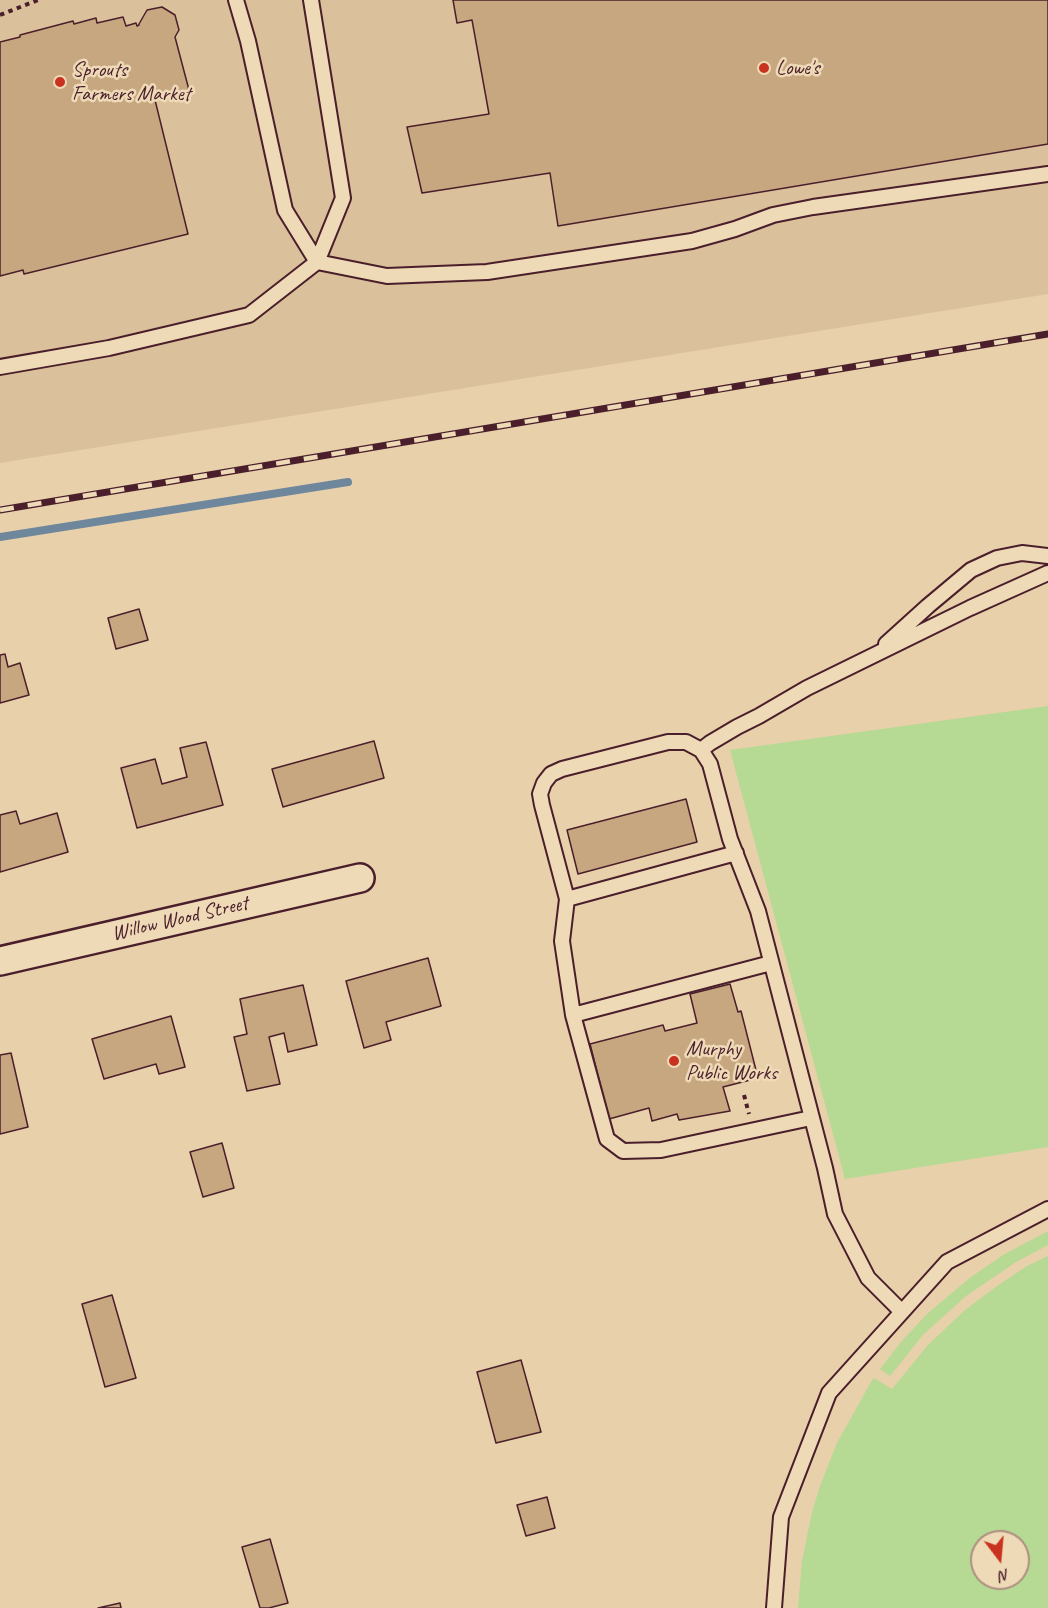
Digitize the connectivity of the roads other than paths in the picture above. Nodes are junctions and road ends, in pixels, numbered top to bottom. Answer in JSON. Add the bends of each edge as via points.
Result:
{"nodes":[{"id":1,"x":236,"y":0,"type":"edge"},
{"id":2,"x":311,"y":0,"type":"edge"},
{"id":3,"x":1048,"y":174,"type":"edge"},
{"id":4,"x":316,"y":262,"type":"junction"},
{"id":5,"x":0,"y":367,"type":"edge"},
{"id":6,"x":1048,"y":556,"type":"edge"},
{"id":7,"x":1048,"y":573,"type":"edge"},
{"id":8,"x":868,"y":659,"type":"junction"},
{"id":9,"x":701,"y":750,"type":"junction"},
{"id":10,"x":736,"y":853,"type":"junction"},
{"id":11,"x":360,"y":878,"type":"dead end"},
{"id":12,"x":567,"y":899,"type":"junction"},
{"id":13,"x":0,"y":960,"type":"edge"},
{"id":14,"x":771,"y":963,"type":"junction"},
{"id":15,"x":573,"y":1015,"type":"junction"},
{"id":16,"x":811,"y":1118,"type":"junction"},
{"id":17,"x":1048,"y":1209,"type":"edge"},
{"id":18,"x":902,"y":1312,"type":"junction"},
{"id":19,"x":774,"y":1608,"type":"edge"}],
"edges":[{"from":1,"to":4,"type":"lane","via":[[285,210]]},
{"from":2,"to":4,"type":"lane","via":[[343,198]]},
{"from":3,"to":4,"type":"lane","via":[[813,207],[773,215],[692,241],[487,272],[387,276]]},
{"from":4,"to":5,"type":"lane","via":[[249,315],[109,348]]},
{"from":6,"to":8,"type":"lane","via":[[1022,554],[998,558],[971,570]]},
{"from":7,"to":8,"type":"lane"},
{"from":8,"to":9,"type":"lane","via":[[807,688]]},
{"from":9,"to":10,"type":"lane","via":[[710,764]]},
{"from":9,"to":12,"type":"lane","via":[[687,742],[668,742],[550,774],[540,794]]},
{"from":10,"to":12,"type":"lane"},
{"from":10,"to":14,"type":"lane","via":[[758,911]]},
{"from":11,"to":13,"type":"street","name":"Willow Wood Street"},
{"from":12,"to":15,"type":"lane","via":[[562,941]]},
{"from":14,"to":15,"type":"lane"},
{"from":14,"to":16,"type":"lane"},
{"from":15,"to":16,"type":"lane","via":[[607,1139],[623,1151],[661,1150]]},
{"from":16,"to":18,"type":"lane","via":[[835,1214],[868,1278]]},
{"from":17,"to":18,"type":"lane","via":[[947,1262]]},
{"from":18,"to":19,"type":"lane","via":[[830,1393],[781,1517]]}]}
